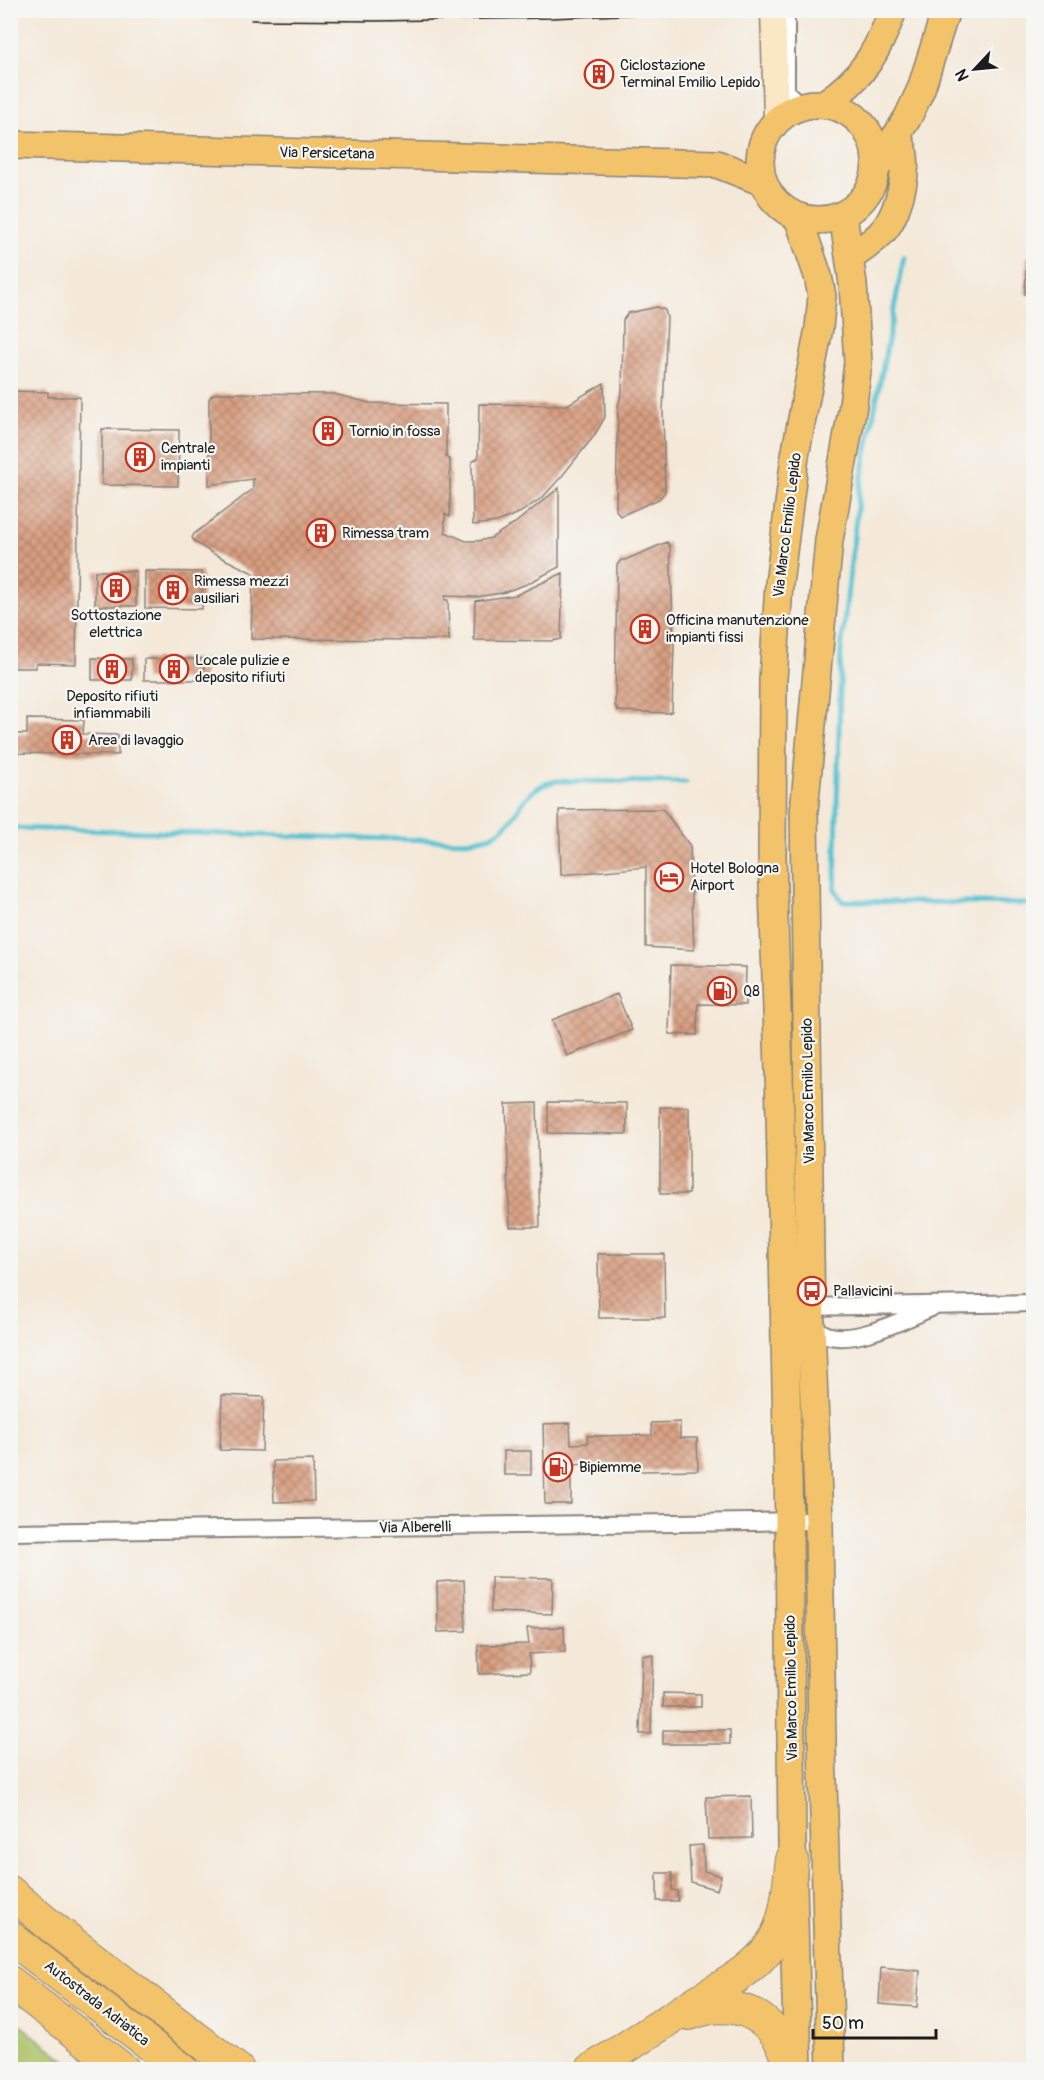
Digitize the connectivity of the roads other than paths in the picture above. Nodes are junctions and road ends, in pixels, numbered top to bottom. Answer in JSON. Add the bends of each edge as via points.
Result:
{"nodes":[{"id":1,"x":773,"y":10,"type":"edge"},
{"id":2,"x":786,"y":10,"type":"edge"},
{"id":3,"x":893,"y":10,"type":"edge"},
{"id":4,"x":946,"y":10,"type":"edge"},
{"id":5,"x":813,"y":105,"type":"junction"},
{"id":6,"x":769,"y":131,"type":"junction"},
{"id":7,"x":896,"y":136,"type":"junction"},
{"id":8,"x":10,"y":145,"type":"edge"},
{"id":9,"x":644,"y":160,"type":"junction"},
{"id":10,"x":877,"y":167,"type":"junction"},
{"id":11,"x":763,"y":182,"type":"junction"},
{"id":12,"x":843,"y":215,"type":"junction"},
{"id":13,"x":798,"y":217,"type":"junction"},
{"id":14,"x":851,"y":257,"type":"junction"},
{"id":15,"x":805,"y":874,"type":"junction"},
{"id":16,"x":773,"y":875,"type":"junction"},
{"id":17,"x":1034,"y":1303,"type":"edge"},
{"id":18,"x":938,"y":1304,"type":"junction"},
{"id":19,"x":784,"y":1307,"type":"junction"},
{"id":20,"x":812,"y":1317,"type":"junction"},
{"id":21,"x":819,"y":1521,"type":"junction"},
{"id":22,"x":789,"y":1522,"type":"junction"},
{"id":23,"x":10,"y":1532,"type":"edge"},
{"id":24,"x":792,"y":1858,"type":"junction"},
{"id":25,"x":10,"y":1892,"type":"edge"},
{"id":26,"x":10,"y":1937,"type":"edge"},
{"id":27,"x":10,"y":1982,"type":"edge"},
{"id":28,"x":165,"y":2013,"type":"junction"},
{"id":29,"x":658,"y":2027,"type":"junction"},
{"id":30,"x":124,"y":2070,"type":"edge"},
{"id":31,"x":183,"y":2070,"type":"edge"},
{"id":32,"x":238,"y":2070,"type":"edge"},
{"id":33,"x":252,"y":2070,"type":"edge"},
{"id":34,"x":591,"y":2070,"type":"edge"},
{"id":35,"x":791,"y":2070,"type":"edge"},
{"id":36,"x":798,"y":2070,"type":"edge"},
{"id":37,"x":831,"y":2070,"type":"edge"}],
"edges":[{"from":1,"to":6,"type":"main road"},
{"from":2,"to":5,"type":"street","via":[[786,89],[788,94]]},
{"from":3,"to":5,"type":"main road","via":[[880,45],[863,70],[844,91]]},
{"from":4,"to":7,"type":"main road","via":[[921,89]]},
{"from":5,"to":6,"type":"main road"},
{"from":5,"to":10,"type":"main road","via":[[844,110],[859,121],[875,149]]},
{"from":6,"to":9,"type":"main road","name":"Via Persicetana","via":[[717,154]]},
{"from":6,"to":11,"type":"main road","via":[[760,168]]},
{"from":7,"to":10,"type":"main road"},
{"from":7,"to":14,"type":"main road","via":[[904,153],[905,169],[897,206],[883,232]]},
{"from":8,"to":9,"type":"main road","name":"Via Persicetana"},
{"from":9,"to":11,"type":"main road","name":"Via Persicetana","via":[[717,164]]},
{"from":10,"to":12,"type":"main road","via":[[866,197]]},
{"from":11,"to":13,"type":"main road","via":[[773,200]]},
{"from":12,"to":13,"type":"main road","via":[[819,221]]},
{"from":12,"to":14,"type":"main road","name":"Via Marco Emilio Lepido"},
{"from":13,"to":16,"type":"main road","name":"Via Marco Emilio Lepido","via":[[822,296],[795,456],[779,584],[773,680]]},
{"from":14,"to":15,"type":"main road","name":"Via Marco Emilio Lepido","via":[[858,363],[829,540],[804,812]]},
{"from":15,"to":16,"type":"street"},
{"from":15,"to":20,"type":"main road","name":"Via Marco Emilio Lepido"},
{"from":16,"to":19,"type":"main road","name":"Via Marco Emilio Lepido"},
{"from":17,"to":18,"type":"street"},
{"from":18,"to":20,"type":"street"},
{"from":18,"to":20,"type":"street","via":[[891,1325],[852,1336],[826,1335]]},
{"from":19,"to":20,"type":"street"},
{"from":19,"to":22,"type":"main road","name":"Via Marco Emilio Lepido"},
{"from":20,"to":21,"type":"main road","name":"Via Marco Emilio Lepido"},
{"from":21,"to":22,"type":"street","name":"Via Alberelli"},
{"from":21,"to":37,"type":"main road","name":"Via Marco Emilio Lepido"},
{"from":22,"to":23,"type":"street","name":"Via Alberelli"},
{"from":22,"to":24,"type":"main road","name":"Via Marco Emilio Lepido"},
{"from":24,"to":29,"type":"highway","via":[[781,1923],[760,1959]]},
{"from":24,"to":36,"type":"main road","name":"Via Marco Emilio Lepido"},
{"from":25,"to":28,"type":"highway"},
{"from":26,"to":31,"type":"highway","name":"Autostrada Adriatica"},
{"from":27,"to":30,"type":"highway"},
{"from":28,"to":32,"type":"highway"},
{"from":28,"to":33,"type":"highway"},
{"from":29,"to":34,"type":"highway"},
{"from":29,"to":35,"type":"highway","via":[[713,2007],[747,2011],[775,2030]]}]}
